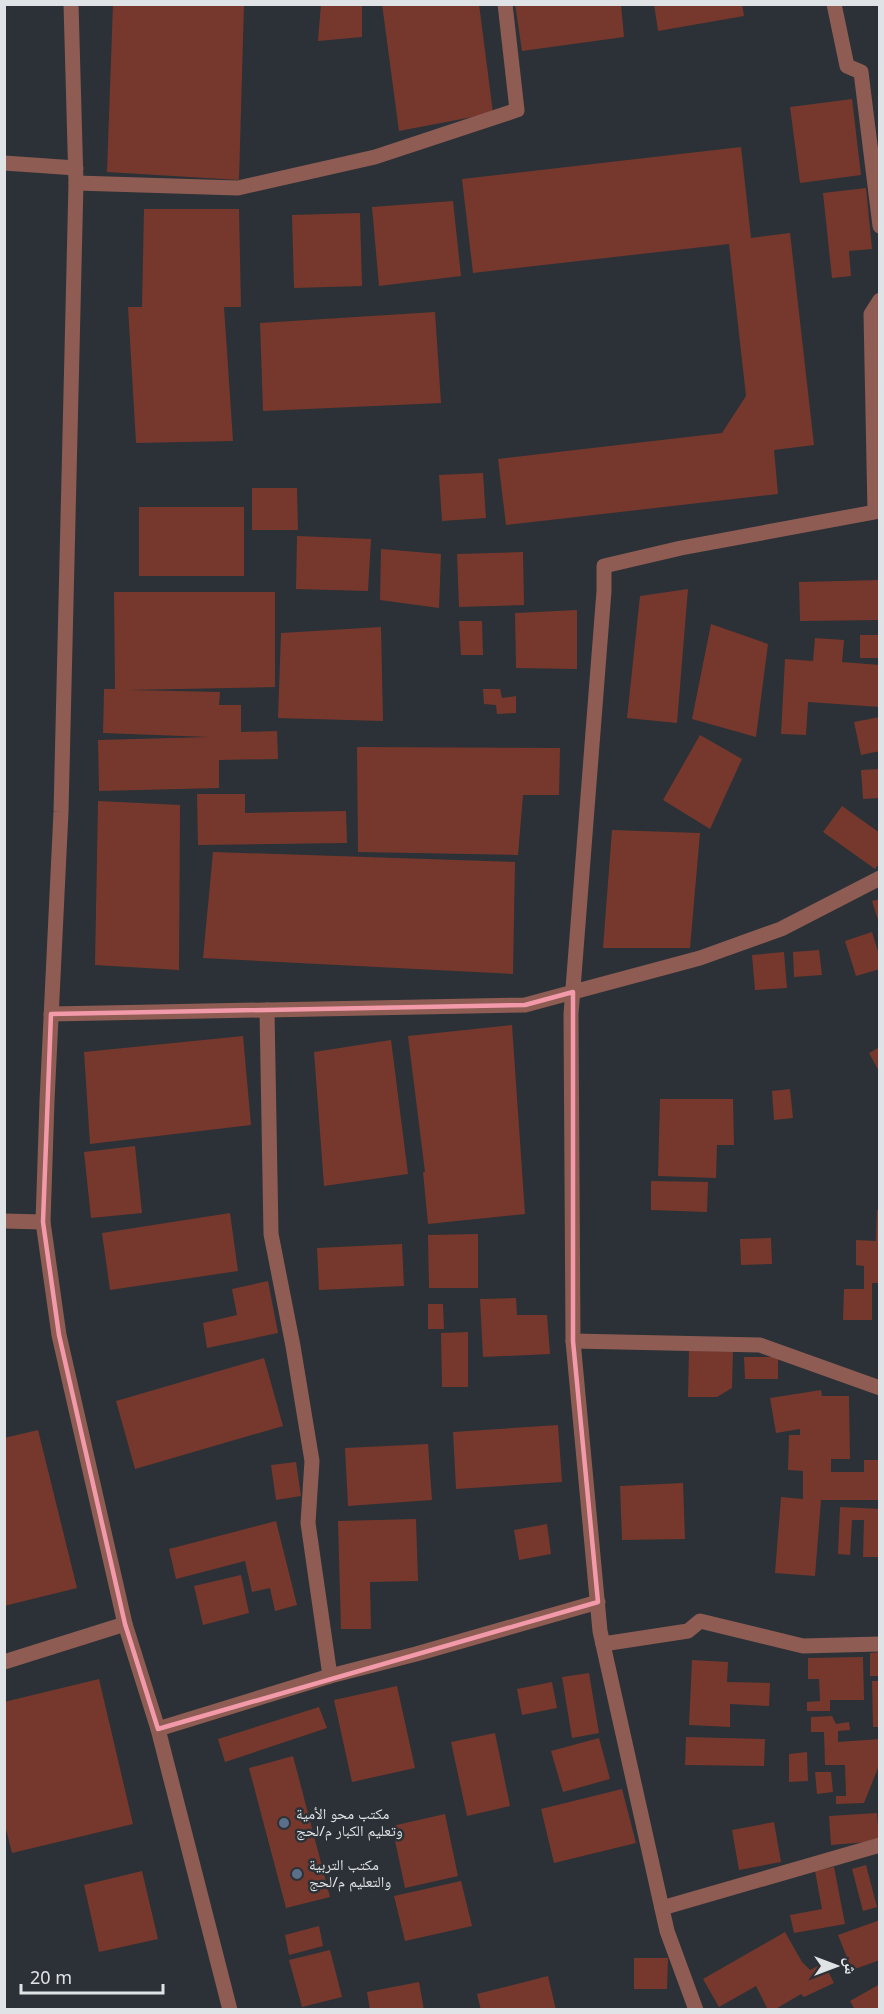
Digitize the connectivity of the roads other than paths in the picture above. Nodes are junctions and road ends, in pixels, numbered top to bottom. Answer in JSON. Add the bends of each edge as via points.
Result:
{"nodes":[{"id":1,"x":71,"y":4,"type":"edge"},
{"id":2,"x":505,"y":4,"type":"edge"},
{"id":3,"x":834,"y":4,"type":"edge"},
{"id":4,"x":4,"y":163,"type":"edge"},
{"id":5,"x":76,"y":175,"type":"junction"},
{"id":6,"x":879,"y":226,"type":"edge"},
{"id":7,"x":879,"y":300,"type":"edge"},
{"id":8,"x":876,"y":382,"type":"edge"},
{"id":9,"x":877,"y":513,"type":"edge"},
{"id":10,"x":879,"y":878,"type":"edge"},
{"id":11,"x":573,"y":992,"type":"junction"},
{"id":12,"x":267,"y":1010,"type":"junction"},
{"id":13,"x":51,"y":1014,"type":"junction"},
{"id":14,"x":4,"y":1221,"type":"edge"},
{"id":15,"x":44,"y":1222,"type":"junction"},
{"id":16,"x":573,"y":1341,"type":"junction"},
{"id":17,"x":879,"y":1388,"type":"edge"},
{"id":18,"x":598,"y":1602,"type":"junction"},
{"id":19,"x":125,"y":1624,"type":"junction"},
{"id":20,"x":603,"y":1644,"type":"junction"},
{"id":21,"x":879,"y":1644,"type":"edge"},
{"id":22,"x":4,"y":1662,"type":"edge"},
{"id":23,"x":330,"y":1677,"type":"junction"},
{"id":24,"x":158,"y":1729,"type":"junction"},
{"id":25,"x":879,"y":1845,"type":"edge"},
{"id":26,"x":662,"y":1908,"type":"junction"},
{"id":27,"x":230,"y":2010,"type":"edge"},
{"id":28,"x":696,"y":2010,"type":"edge"}],
"edges":[{"from":1,"to":5,"type":"street"},
{"from":2,"to":5,"type":"street","via":[[517,110],[375,157],[238,188]]},
{"from":3,"to":6,"type":"street","via":[[847,66],[861,72]]},
{"from":4,"to":5,"type":"street"},
{"from":5,"to":13,"type":"street","via":[[61,812]]},
{"from":7,"to":8,"type":"street","via":[[871,314]]},
{"from":8,"to":9,"type":"street"},
{"from":9,"to":11,"type":"street","via":[[604,566]]},
{"from":10,"to":11,"type":"street","via":[[781,929],[700,958]]},
{"from":11,"to":12,"type":"street","via":[[525,1005]]},
{"from":11,"to":16,"type":"street"},
{"from":12,"to":13,"type":"street"},
{"from":12,"to":23,"type":"street","via":[[271,1234],[312,1461],[308,1523]]},
{"from":13,"to":15,"type":"street"},
{"from":14,"to":15,"type":"street"},
{"from":15,"to":19,"type":"street","via":[[59,1335]]},
{"from":16,"to":17,"type":"street","via":[[760,1345]]},
{"from":16,"to":18,"type":"street"},
{"from":18,"to":20,"type":"street"},
{"from":18,"to":23,"type":"street"},
{"from":19,"to":22,"type":"street"},
{"from":19,"to":24,"type":"street"},
{"from":20,"to":21,"type":"street","via":[[688,1631],[700,1621],[803,1646]]},
{"from":20,"to":26,"type":"street"},
{"from":23,"to":24,"type":"street"},
{"from":24,"to":27,"type":"street"},
{"from":25,"to":26,"type":"street"},
{"from":26,"to":28,"type":"street"}]}
